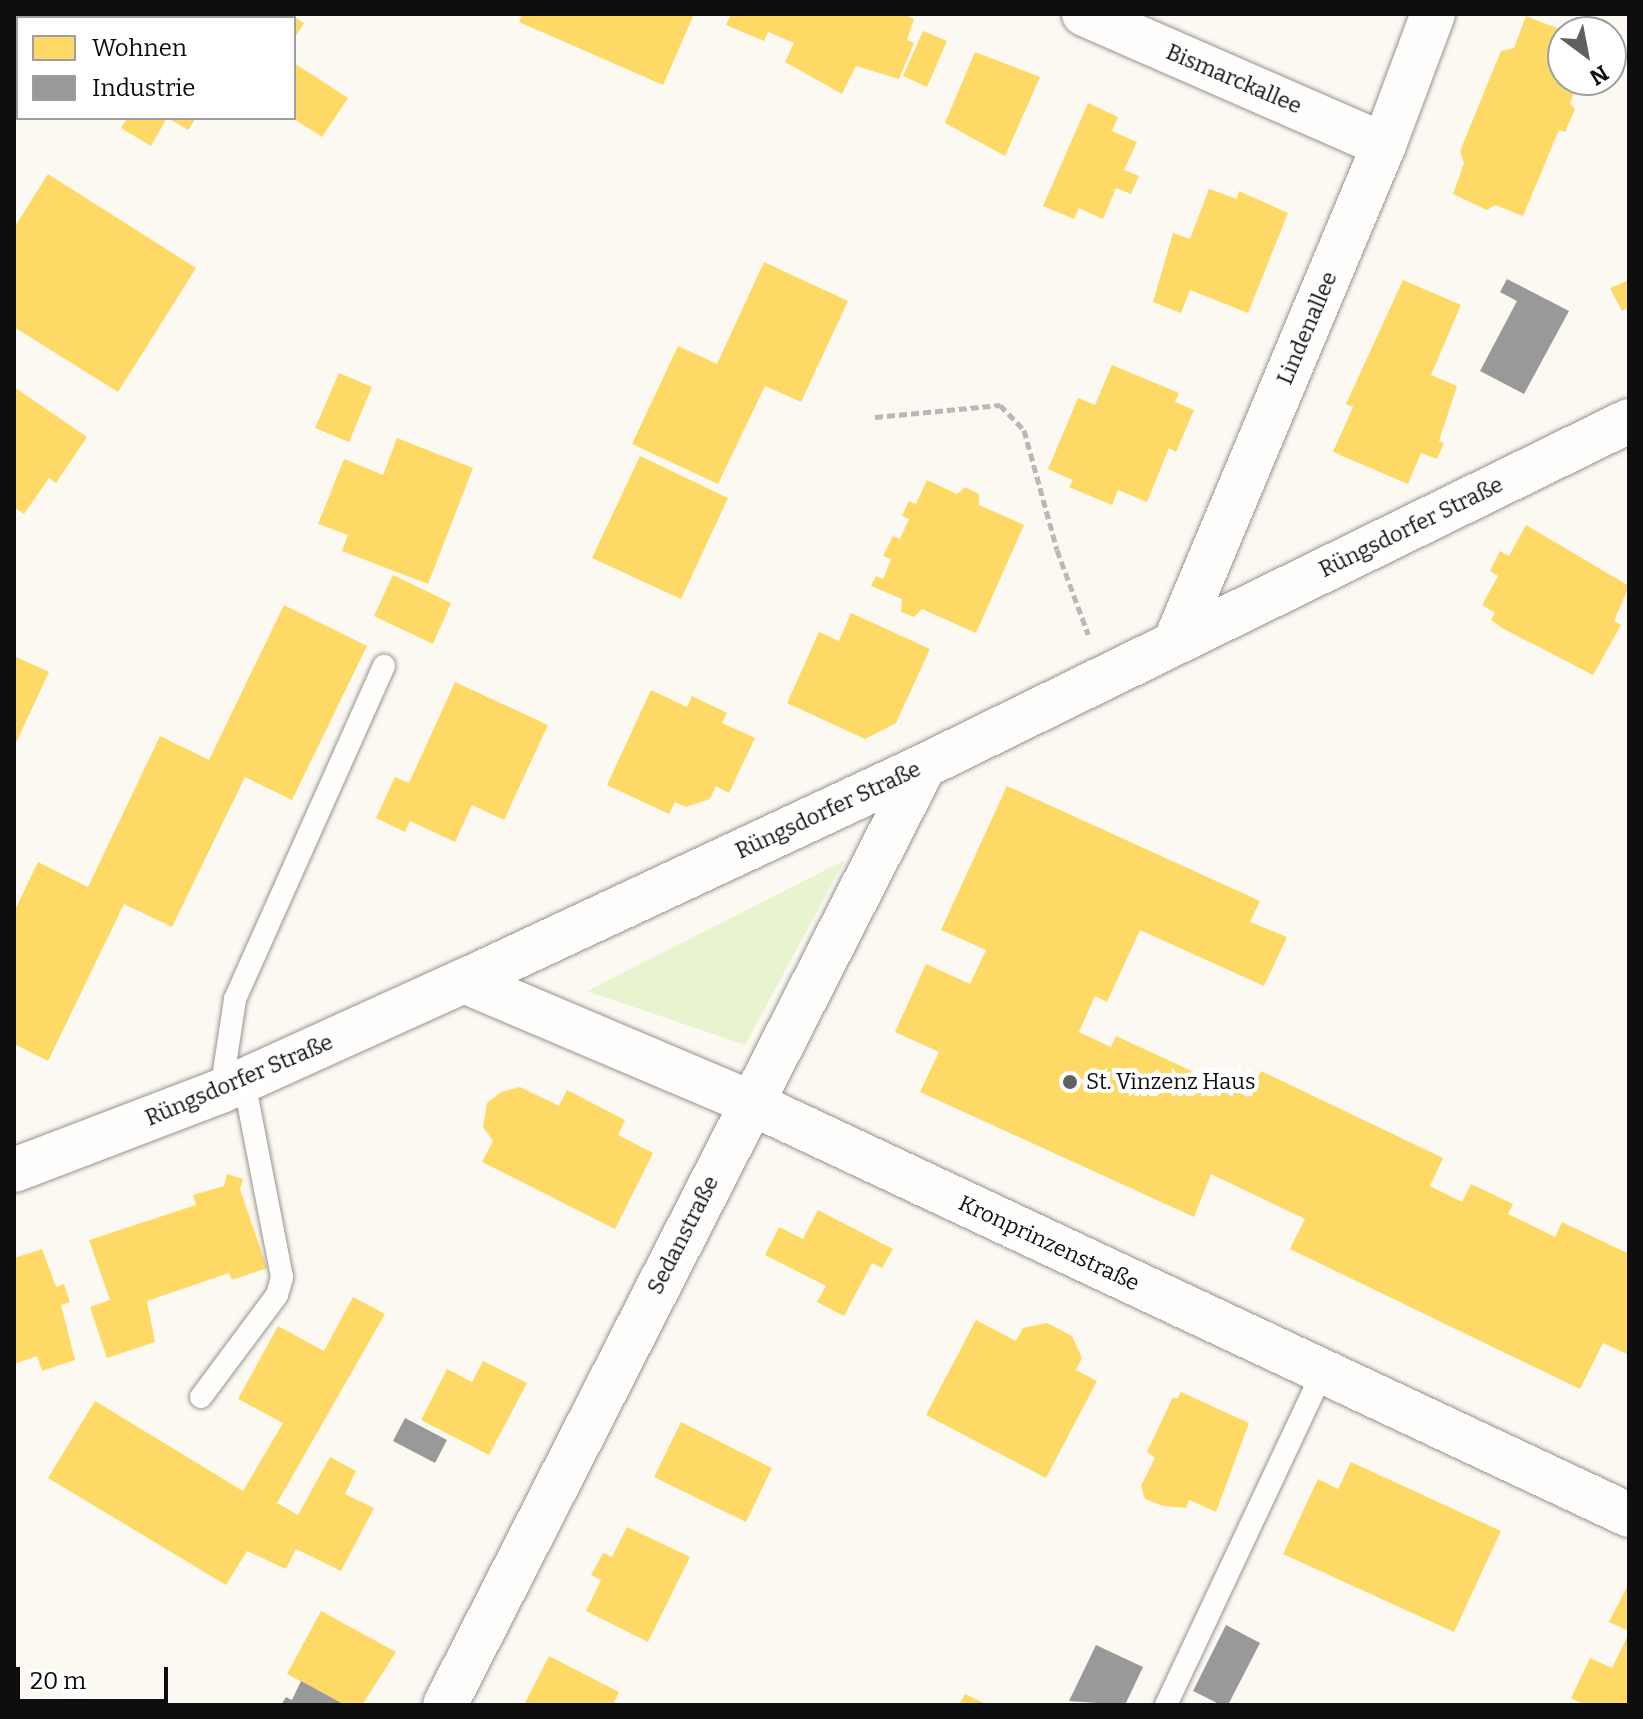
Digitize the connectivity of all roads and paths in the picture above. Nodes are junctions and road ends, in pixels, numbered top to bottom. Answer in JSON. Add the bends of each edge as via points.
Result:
{"nodes":[{"id":1,"x":1084,"y":14,"type":"edge"},
{"id":2,"x":1433,"y":14,"type":"edge"},
{"id":3,"x":1384,"y":145,"type":"junction"},
{"id":4,"x":875,"y":417,"type":"dead end"},
{"id":5,"x":1629,"y":421,"type":"edge"},
{"id":6,"x":1176,"y":640,"type":"junction"},
{"id":7,"x":384,"y":666,"type":"dead end"},
{"id":8,"x":1104,"y":676,"type":"junction"},
{"id":9,"x":924,"y":766,"type":"junction"},
{"id":10,"x":464,"y":981,"type":"junction"},
{"id":11,"x":232,"y":1086,"type":"junction"},
{"id":12,"x":751,"y":1103,"type":"junction"},
{"id":13,"x":14,"y":1170,"type":"edge"},
{"id":14,"x":1323,"y":1371,"type":"junction"},
{"id":15,"x":201,"y":1397,"type":"dead end"},
{"id":16,"x":1629,"y":1515,"type":"edge"},
{"id":17,"x":445,"y":1705,"type":"edge"},
{"id":18,"x":1166,"y":1705,"type":"edge"}],
"edges":[{"from":1,"to":3,"type":"street","name":"Bismarckallee"},
{"from":2,"to":3,"type":"street","name":"Lindenallee"},
{"from":3,"to":6,"type":"street","name":"Lindenallee"},
{"from":4,"to":8,"type":"path","via":[[1000,405],[1024,430],[1057,550]]},
{"from":5,"to":6,"type":"street","name":"Rüngsdorfer Straße"},
{"from":6,"to":8,"type":"street","name":"Rüngsdorfer Straße"},
{"from":7,"to":11,"type":"lane","via":[[235,999]]},
{"from":8,"to":9,"type":"street","name":"Rüngsdorfer Straße"},
{"from":9,"to":10,"type":"street","name":"Rüngsdorfer Straße"},
{"from":9,"to":12,"type":"street","name":"Sedanstraße"},
{"from":10,"to":11,"type":"street","name":"Rüngsdorfer Straße"},
{"from":10,"to":12,"type":"street","name":"Kronprinzenstraße"},
{"from":11,"to":13,"type":"street","name":"Rüngsdorfer Straße"},
{"from":11,"to":15,"type":"lane","via":[[282,1277],[277,1295]]},
{"from":12,"to":14,"type":"street","name":"Kronprinzenstraße"},
{"from":12,"to":17,"type":"street","name":"Sedanstraße"},
{"from":14,"to":16,"type":"street","name":"Kronprinzenstraße"},
{"from":14,"to":18,"type":"lane"}]}
